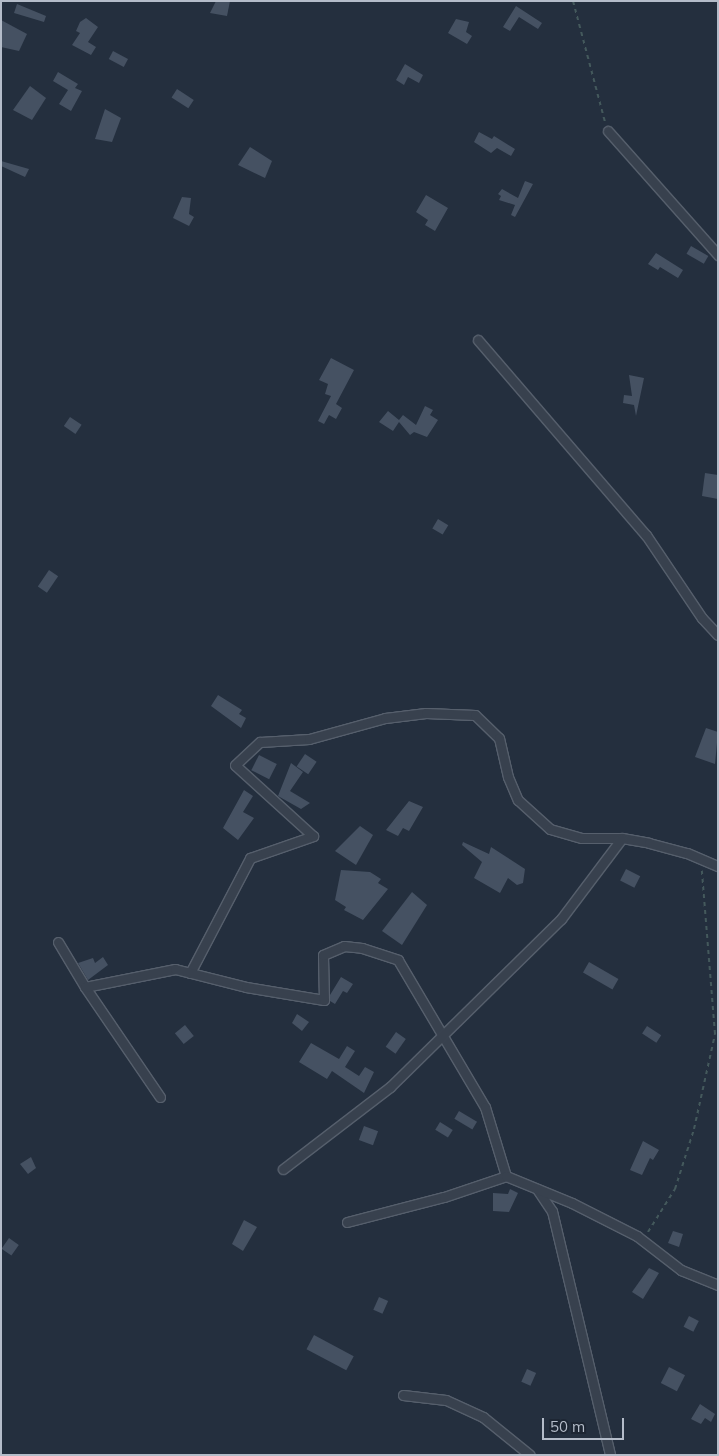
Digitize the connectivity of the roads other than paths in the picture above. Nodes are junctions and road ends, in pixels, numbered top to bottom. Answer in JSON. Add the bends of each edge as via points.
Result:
{"nodes":[{"id":1,"x":608,"y":131,"type":"road end"},
{"id":2,"x":718,"y":254,"type":"edge"},
{"id":3,"x":478,"y":340,"type":"dead end"},
{"id":4,"x":718,"y":635,"type":"edge"},
{"id":5,"x":622,"y":838,"type":"junction"},
{"id":6,"x":718,"y":866,"type":"edge"},
{"id":7,"x":58,"y":942,"type":"dead end"},
{"id":8,"x":190,"y":973,"type":"junction"},
{"id":9,"x":85,"y":987,"type":"junction"},
{"id":10,"x":444,"y":1034,"type":"junction"},
{"id":11,"x":160,"y":1097,"type":"dead end"},
{"id":12,"x":283,"y":1169,"type":"dead end"},
{"id":13,"x":506,"y":1176,"type":"junction"},
{"id":14,"x":537,"y":1189,"type":"junction"},
{"id":15,"x":347,"y":1222,"type":"dead end"},
{"id":16,"x":718,"y":1285,"type":"edge"},
{"id":17,"x":403,"y":1396,"type":"dead end"},
{"id":18,"x":530,"y":1455,"type":"edge"},
{"id":19,"x":610,"y":1455,"type":"edge"}],
"edges":[{"from":1,"to":2,"type":"street"},
{"from":3,"to":4,"type":"street","via":[[646,534],[702,618]]},
{"from":5,"to":6,"type":"street"},
{"from":5,"to":8,"type":"street","via":[[582,838],[550,829],[518,800],[508,777],[499,738],[475,715],[418,714],[386,718],[310,739],[260,742],[235,766],[313,836],[250,858]]},
{"from":5,"to":10,"type":"street","via":[[561,919]]},
{"from":7,"to":9,"type":"street"},
{"from":8,"to":9,"type":"street","via":[[175,969]]},
{"from":8,"to":10,"type":"street","via":[[246,987],[324,1000],[323,954],[344,946],[362,948],[398,960]]},
{"from":9,"to":11,"type":"street"},
{"from":10,"to":12,"type":"street","via":[[390,1087]]},
{"from":10,"to":13,"type":"street","via":[[486,1107]]},
{"from":13,"to":14,"type":"street"},
{"from":13,"to":15,"type":"street","via":[[444,1197]]},
{"from":14,"to":16,"type":"street","via":[[642,1241],[681,1270]]},
{"from":14,"to":19,"type":"street","via":[[552,1212]]},
{"from":17,"to":18,"type":"street","via":[[446,1400],[483,1417]]}]}
